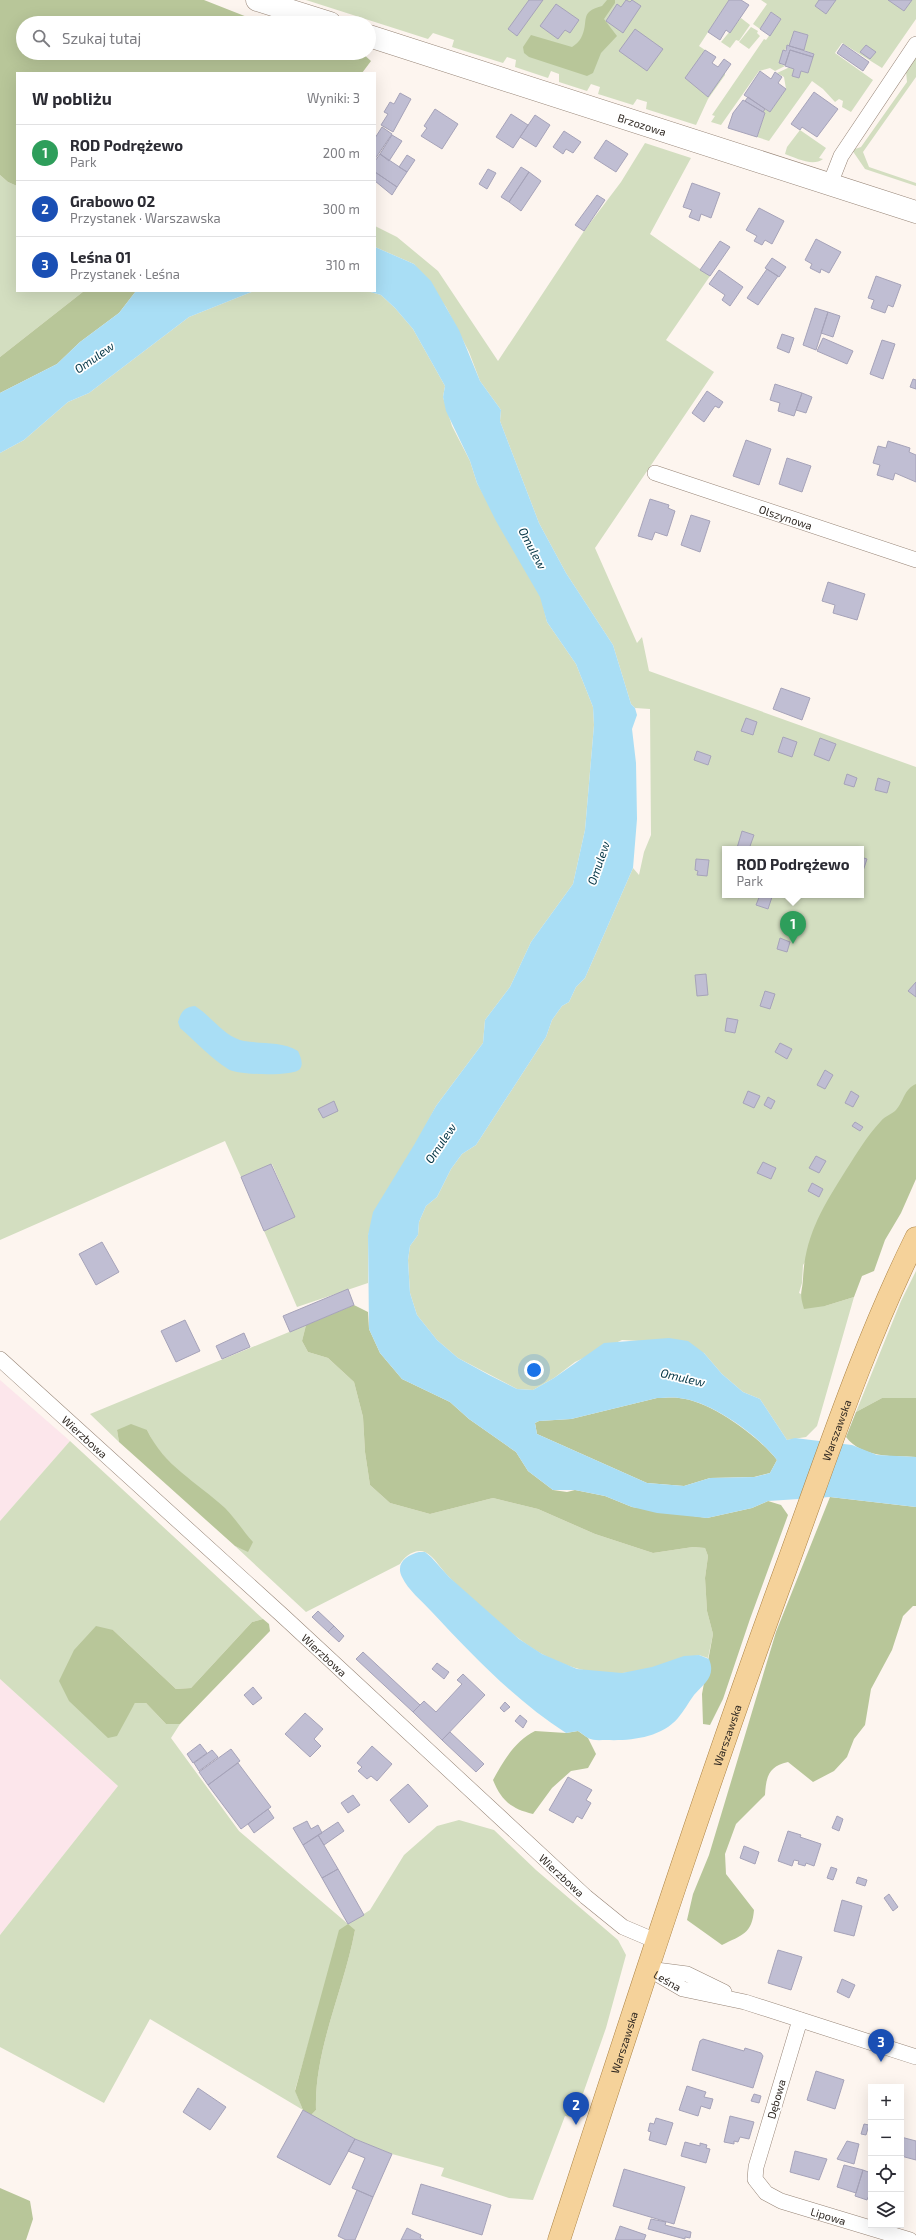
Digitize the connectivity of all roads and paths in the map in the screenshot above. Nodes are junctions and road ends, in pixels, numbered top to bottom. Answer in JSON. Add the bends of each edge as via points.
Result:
{"nodes":[{"id":1,"x":272,"y":2,"type":"edge"},
{"id":2,"x":311,"y":16,"type":"edge"},
{"id":3,"x":376,"y":38,"type":"edge"},
{"id":4,"x":916,"y":44,"type":"edge"},
{"id":5,"x":830,"y":184,"type":"junction"},
{"id":6,"x":916,"y":212,"type":"edge"},
{"id":7,"x":655,"y":473,"type":"dead end"},
{"id":8,"x":916,"y":560,"type":"edge"},
{"id":9,"x":916,"y":1238,"type":"edge"},
{"id":10,"x":0,"y":1359,"type":"edge"},
{"id":11,"x":656,"y":1941,"type":"junction"},
{"id":12,"x":647,"y":1968,"type":"junction"},
{"id":13,"x":800,"y":2020,"type":"junction"},
{"id":14,"x":916,"y":2057,"type":"edge"},
{"id":15,"x":755,"y":2179,"type":"joint"},
{"id":16,"x":559,"y":2240,"type":"edge"},
{"id":17,"x":910,"y":2240,"type":"edge"}],
"edges":[{"from":1,"to":2,"type":"main road"},
{"from":3,"to":5,"type":"main road","name":"Brzozowa"},
{"from":4,"to":5,"type":"street","via":[[841,156]]},
{"from":5,"to":6,"type":"main road","name":"Brzozowa"},
{"from":7,"to":8,"type":"street","name":"Olszynowa"},
{"from":9,"to":11,"type":"main road","name":"Warszawska","via":[[876,1324],[838,1422],[725,1738]]},
{"from":10,"to":11,"type":"street","name":"Wierzbowa","via":[[586,1897],[622,1927]]},
{"from":11,"to":12,"type":"main road","name":"Warszawska"},
{"from":12,"to":13,"type":"street","name":"Leśna","via":[[683,1989],[744,2002]]},
{"from":12,"to":16,"type":"main road","name":"Warszawska"},
{"from":13,"to":14,"type":"street","name":"Leśna"},
{"from":13,"to":15,"type":"street","name":"Dębowa","via":[[756,2167]]},
{"from":15,"to":17,"type":"street","name":"Lipowa","via":[[766,2193],[781,2201]]}]}
